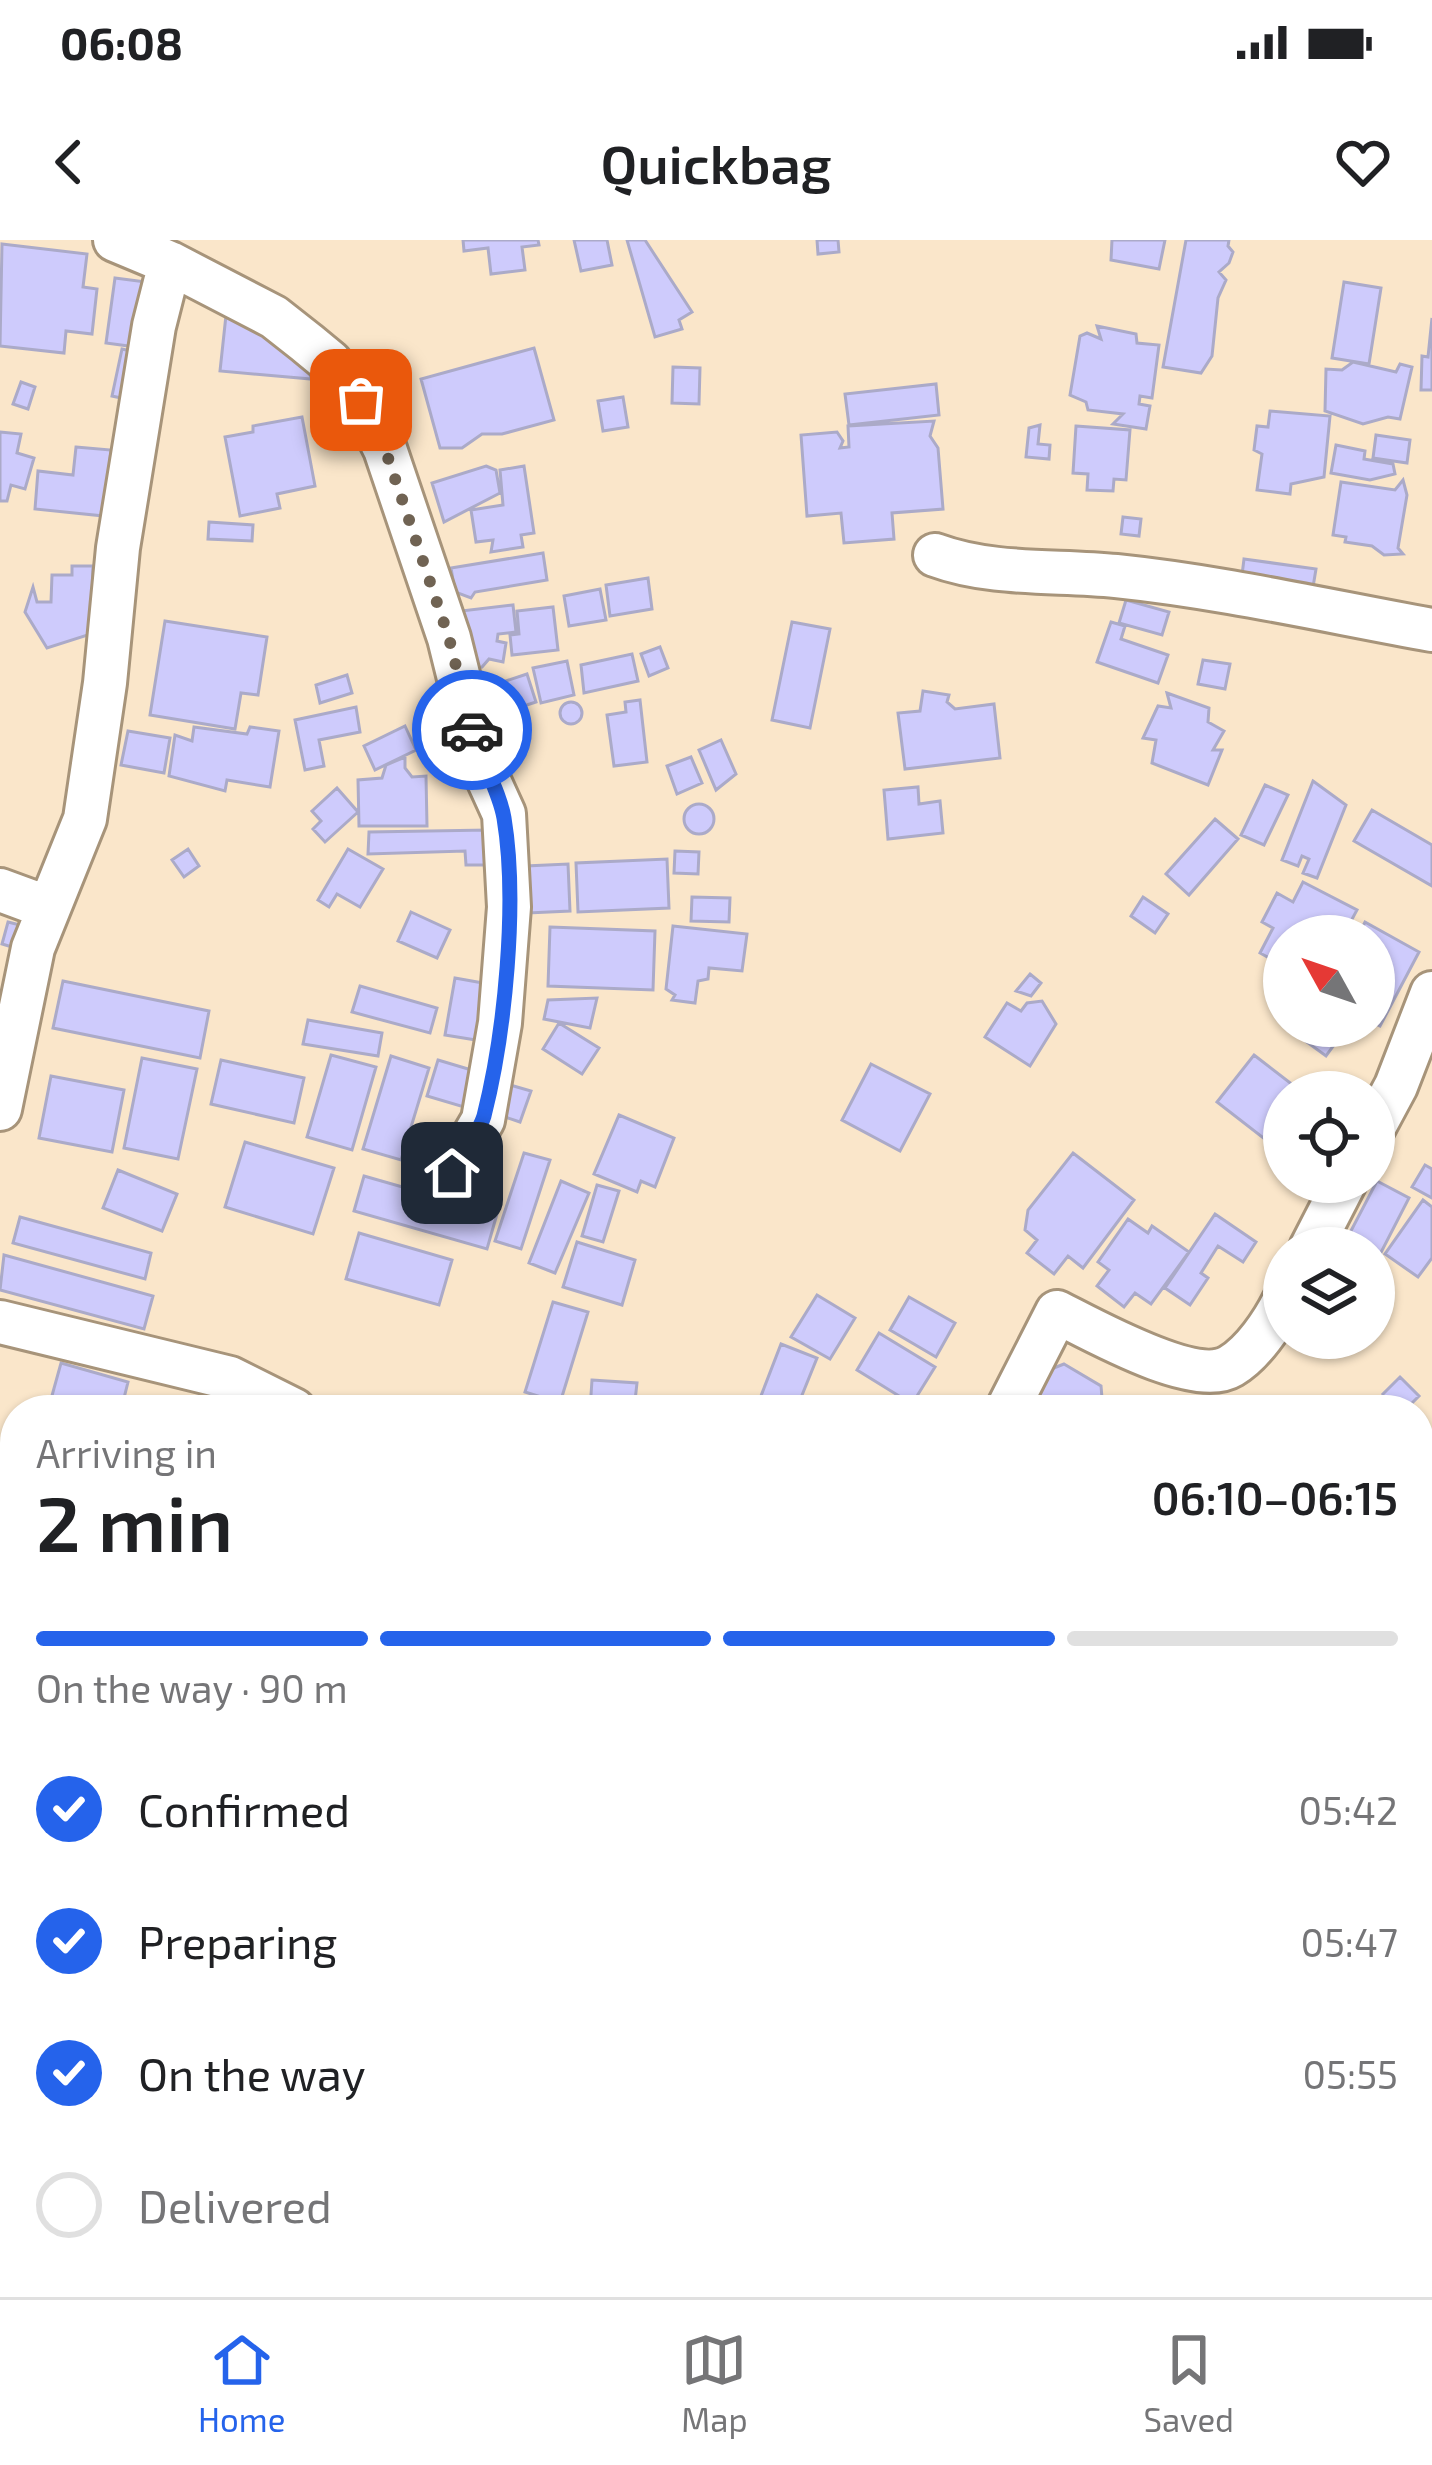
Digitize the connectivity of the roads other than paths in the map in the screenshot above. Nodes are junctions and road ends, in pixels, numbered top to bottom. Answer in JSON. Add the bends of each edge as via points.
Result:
{"nodes":[{"id":1,"x":115,"y":240,"type":"edge"},
{"id":2,"x":170,"y":263,"type":"junction"},
{"id":3,"x":935,"y":555,"type":"dead end"},
{"id":4,"x":1432,"y":630,"type":"edge"},
{"id":5,"x":0,"y":890,"type":"edge"},
{"id":6,"x":49,"y":908,"type":"junction"},
{"id":7,"x":1432,"y":993,"type":"edge"},
{"id":8,"x":1395,"y":1088,"type":"edge"},
{"id":9,"x":0,"y":1109,"type":"edge"},
{"id":10,"x":452,"y":1173,"type":"dead end"},
{"id":11,"x":0,"y":1322,"type":"edge"},
{"id":12,"x":1263,"y":1331,"type":"edge"},
{"id":13,"x":264,"y":1395,"type":"edge"},
{"id":14,"x":1015,"y":1395,"type":"edge"}],
"edges":[{"from":1,"to":2,"type":"street"},
{"from":2,"to":6,"type":"street","via":[[118,548],[85,819]]},
{"from":2,"to":10,"type":"street","via":[[274,317],[330,362],[361,400],[385,449],[449,638],[479,759],[504,814],[509,907],[500,1023],[483,1120]]},
{"from":3,"to":4,"type":"street","via":[[968,567],[1222,590]]},
{"from":5,"to":6,"type":"street"},
{"from":6,"to":9,"type":"street","via":[[33,948]]},
{"from":7,"to":8,"type":"street"},
{"from":11,"to":13,"type":"street","via":[[230,1378]]},
{"from":12,"to":14,"type":"street","via":[[1229,1368],[1202,1371],[1057,1312]]}]}
